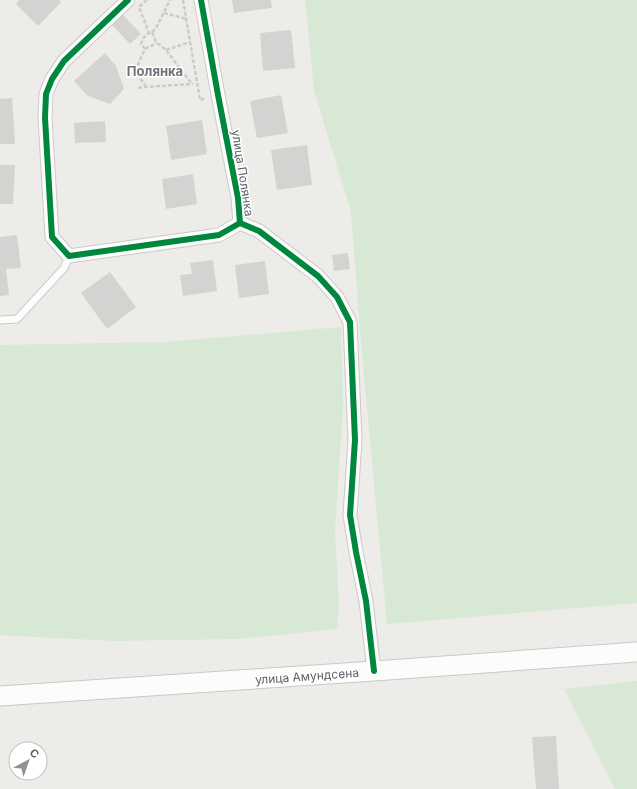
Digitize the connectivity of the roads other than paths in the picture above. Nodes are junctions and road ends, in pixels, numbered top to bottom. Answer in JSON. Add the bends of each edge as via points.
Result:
{"nodes":[{"id":1,"x":128,"y":0,"type":"edge"},
{"id":2,"x":201,"y":0,"type":"edge"},
{"id":3,"x":240,"y":223,"type":"junction"},
{"id":4,"x":69,"y":256,"type":"junction"},
{"id":5,"x":0,"y":320,"type":"edge"},
{"id":6,"x":637,"y":652,"type":"edge"},
{"id":7,"x":374,"y":671,"type":"junction"},
{"id":8,"x":0,"y":696,"type":"edge"}],
"edges":[{"from":1,"to":4,"type":"street","via":[[64,61],[46,94],[45,118],[52,237]]},
{"from":2,"to":3,"type":"street","name":"улица Полянка","via":[[238,198]]},
{"from":3,"to":4,"type":"street","via":[[219,235]]},
{"from":3,"to":7,"type":"street","name":"улица Полянка","via":[[259,231],[318,276],[337,297],[350,322],[355,440],[350,515],[366,601]]},
{"from":4,"to":5,"type":"lane","via":[[64,268],[17,319]]},
{"from":6,"to":7,"type":"main road","name":"улица Амундсена"},
{"from":7,"to":8,"type":"main road","name":"улица Амундсена"}]}
